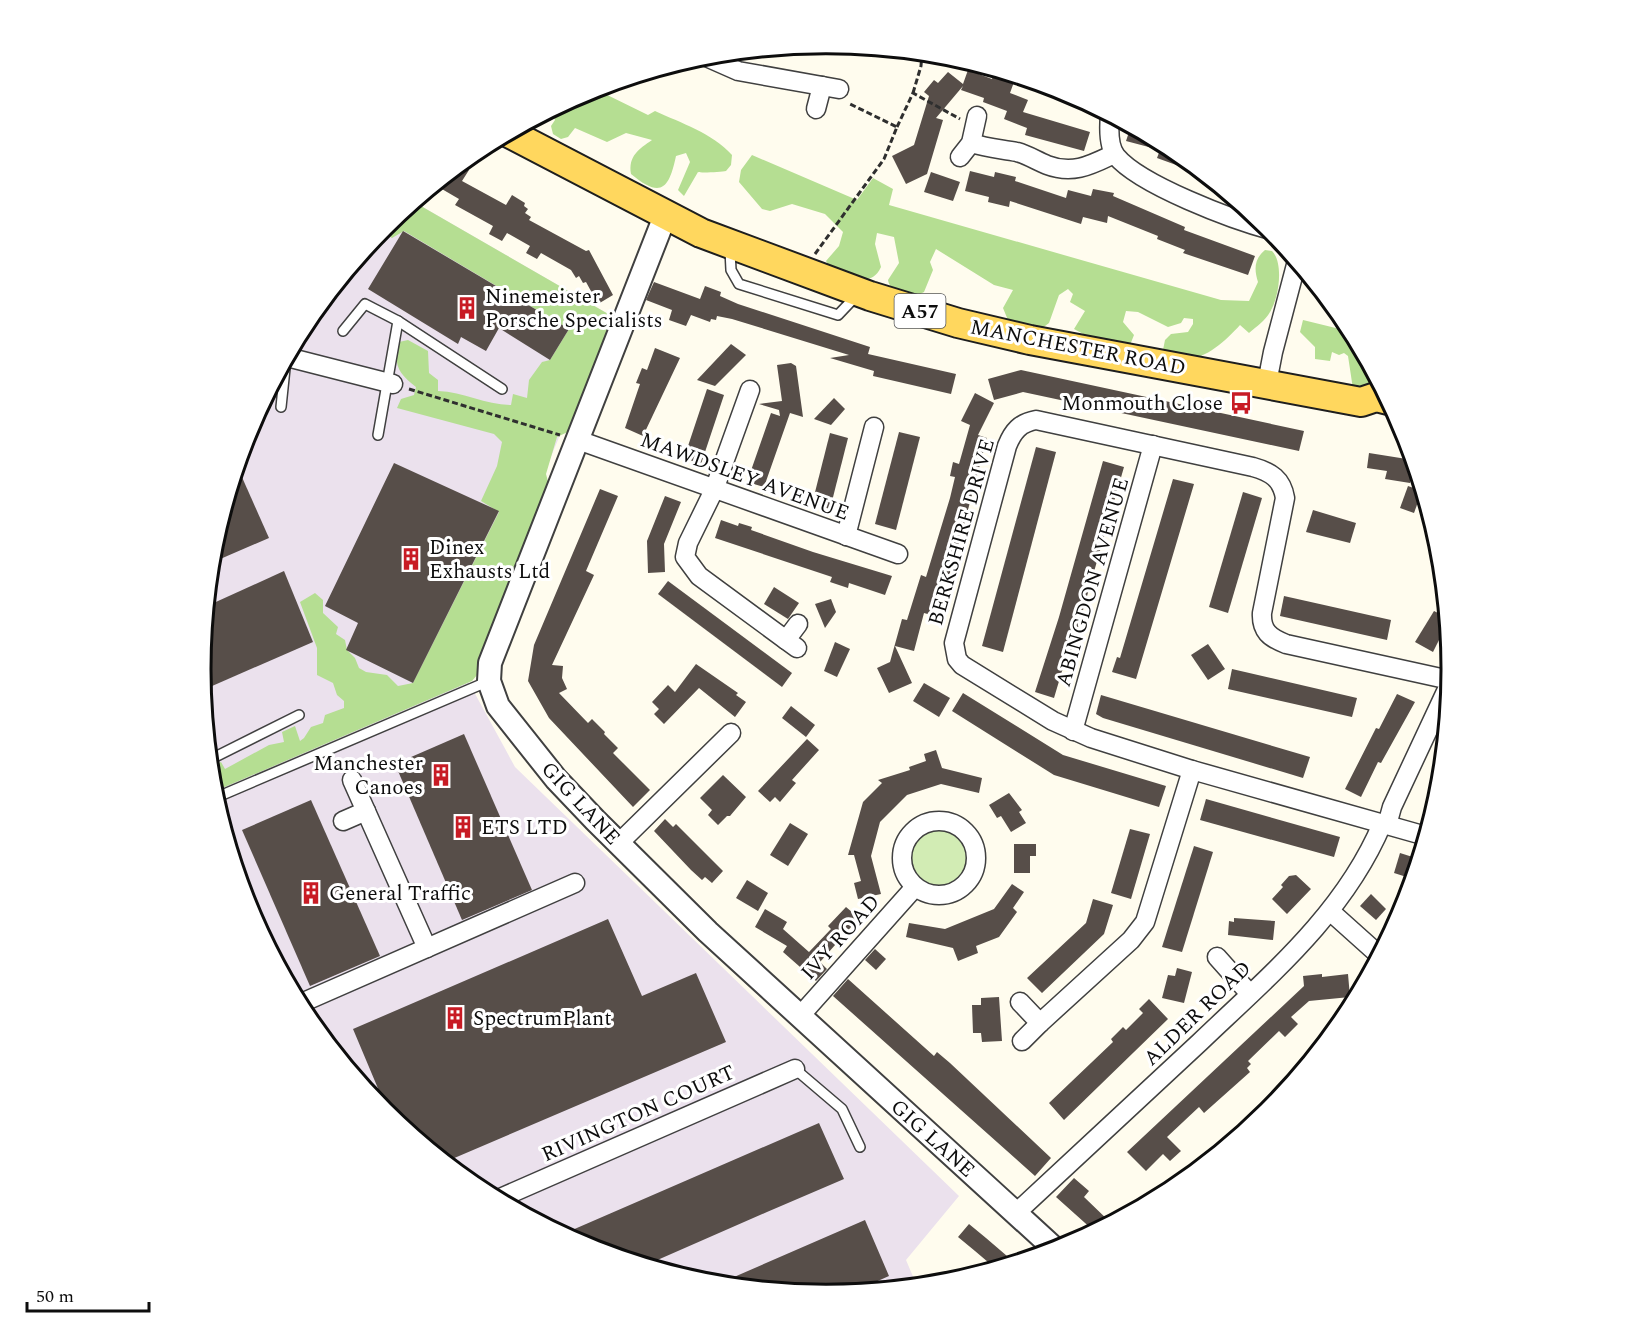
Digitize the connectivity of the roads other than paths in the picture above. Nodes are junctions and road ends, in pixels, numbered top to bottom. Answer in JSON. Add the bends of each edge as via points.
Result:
{"nodes":[{"id":1,"x":721,"y":63,"type":"edge"},
{"id":2,"x":816,"y":109,"type":"dead end"},
{"id":3,"x":1109,"y":123,"type":"edge"},
{"id":4,"x":517,"y":138,"type":"edge"},
{"id":5,"x":1114,"y":154,"type":"junction"},
{"id":6,"x":960,"y":157,"type":"dead end"},
{"id":7,"x":666,"y":216,"type":"junction"},
{"id":8,"x":1251,"y":225,"type":"edge"},
{"id":9,"x":730,"y":245,"type":"junction"},
{"id":10,"x":1294,"y":271,"type":"edge"},
{"id":11,"x":860,"y":293,"type":"junction"},
{"id":12,"x":398,"y":321,"type":"junction"},
{"id":13,"x":343,"y":331,"type":"dead end"},
{"id":14,"x":294,"y":360,"type":"edge"},
{"id":15,"x":284,"y":378,"type":"edge"},
{"id":16,"x":389,"y":383,"type":"junction"},
{"id":17,"x":1268,"y":383,"type":"junction"},
{"id":18,"x":502,"y":389,"type":"dead end"},
{"id":19,"x":750,"y":390,"type":"dead end"},
{"id":20,"x":1374,"y":401,"type":"edge"},
{"id":21,"x":281,"y":407,"type":"dead end"},
{"id":22,"x":1385,"y":414,"type":"edge"},
{"id":23,"x":874,"y":427,"type":"dead end"},
{"id":24,"x":378,"y":435,"type":"dead end"},
{"id":25,"x":578,"y":440,"type":"junction"},
{"id":26,"x":1153,"y":446,"type":"junction"},
{"id":27,"x":714,"y":490,"type":"junction"},
{"id":28,"x":846,"y":536,"type":"junction"},
{"id":29,"x":898,"y":554,"type":"dead end"},
{"id":30,"x":798,"y":624,"type":"dead end"},
{"id":31,"x":1441,"y":680,"type":"edge"},
{"id":32,"x":489,"y":681,"type":"junction"},
{"id":33,"x":1440,"y":703,"type":"edge"},
{"id":34,"x":299,"y":715,"type":"dead end"},
{"id":35,"x":1073,"y":731,"type":"junction"},
{"id":36,"x":731,"y":733,"type":"dead end"},
{"id":37,"x":217,"y":756,"type":"edge"},
{"id":38,"x":1192,"y":770,"type":"junction"},
{"id":39,"x":352,"y":780,"type":"dead end"},
{"id":40,"x":224,"y":794,"type":"edge"},
{"id":41,"x":366,"y":811,"type":"junction"},
{"id":42,"x":343,"y":821,"type":"dead end"},
{"id":43,"x":1384,"y":825,"type":"junction"},
{"id":44,"x":1418,"y":834,"type":"edge"},
{"id":45,"x":618,"y":844,"type":"junction"},
{"id":46,"x":574,"y":883,"type":"dead end"},
{"id":47,"x":915,"y":887,"type":"junction"},
{"id":48,"x":1331,"y":912,"type":"junction"},
{"id":49,"x":427,"y":948,"type":"junction"},
{"id":50,"x":1373,"y":950,"type":"edge"},
{"id":51,"x":1217,"y":957,"type":"dead end"},
{"id":52,"x":1250,"y":994,"type":"junction"},
{"id":53,"x":308,"y":1000,"type":"edge"},
{"id":54,"x":1020,"y":1002,"type":"dead end"},
{"id":55,"x":800,"y":1016,"type":"junction"},
{"id":56,"x":1040,"y":1023,"type":"junction"},
{"id":57,"x":1022,"y":1041,"type":"dead end"},
{"id":58,"x":795,"y":1069,"type":"joint"},
{"id":59,"x":860,"y":1147,"type":"dead end"},
{"id":60,"x":507,"y":1195,"type":"edge"},
{"id":61,"x":1016,"y":1213,"type":"junction"},
{"id":62,"x":1047,"y":1242,"type":"edge"}],
"edges":[{"from":1,"to":2,"type":"street","via":[[738,71],[831,87]]},
{"from":3,"to":5,"type":"street"},
{"from":4,"to":7,"type":"main road","name":"MANCHESTER ROAD","number":"A57"},
{"from":5,"to":6,"type":"street","via":[[1086,167],[1067,170],[1017,152],[987,148],[974,128]]},
{"from":5,"to":8,"type":"street","via":[[1134,172]]},
{"from":7,"to":9,"type":"main road","name":"MANCHESTER ROAD","number":"A57"},
{"from":7,"to":25,"type":"street"},
{"from":9,"to":11,"type":"main road","name":"MANCHESTER ROAD","number":"A57"},
{"from":9,"to":11,"type":"lane","via":[[731,270],[739,284],[838,315]]},
{"from":10,"to":17,"type":"street"},
{"from":11,"to":17,"type":"main road","name":"MANCHESTER ROAD","number":"A57","via":[[1030,340]]},
{"from":12,"to":13,"type":"lane","via":[[365,304]]},
{"from":12,"to":16,"type":"lane"},
{"from":12,"to":18,"type":"lane"},
{"from":14,"to":16,"type":"street"},
{"from":15,"to":21,"type":"lane"},
{"from":16,"to":24,"type":"lane"},
{"from":17,"to":20,"type":"main road","name":"MANCHESTER ROAD","number":"A57"},
{"from":19,"to":27,"type":"street"},
{"from":20,"to":22,"type":"main road","name":"MANCHESTER ROAD","number":"A57","via":[[1374,412]]},
{"from":23,"to":28,"type":"street"},
{"from":25,"to":27,"type":"street","name":"MAWDSLEY AVENUE"},
{"from":25,"to":32,"type":"street","via":[[490,663]]},
{"from":26,"to":31,"type":"street","name":"BERKSHIRE DRIVE","via":[[1253,467],[1279,481],[1285,506],[1261,622],[1268,635],[1286,644]]},
{"from":26,"to":35,"type":"street","name":"ABINGDON AVENUE"},
{"from":26,"to":35,"type":"street","name":"BERKSHIRE DRIVE","via":[[1036,420],[1019,426],[1007,446],[954,651],[962,665]]},
{"from":27,"to":28,"type":"street","name":"MAWDSLEY AVENUE"},
{"from":27,"to":30,"type":"street","via":[[688,543],[687,563],[791,644]]},
{"from":28,"to":29,"type":"street","name":"MAWDSLEY AVENUE"},
{"from":32,"to":40,"type":"lane"},
{"from":32,"to":45,"type":"street","name":"GIG LANE","via":[[498,706],[514,728]]},
{"from":33,"to":43,"type":"street","name":"ALDER ROAD"},
{"from":34,"to":37,"type":"lane"},
{"from":35,"to":38,"type":"street","name":"BERKSHIRE DRIVE"},
{"from":36,"to":45,"type":"street"},
{"from":38,"to":43,"type":"street","name":"BERKSHIRE DRIVE"},
{"from":38,"to":56,"type":"street","via":[[1145,922],[1131,940]]},
{"from":39,"to":41,"type":"street"},
{"from":41,"to":42,"type":"street"},
{"from":41,"to":49,"type":"street"},
{"from":43,"to":44,"type":"street","name":"BERKSHIRE DRIVE"},
{"from":43,"to":48,"type":"street","name":"ALDER ROAD","via":[[1361,869]]},
{"from":45,"to":55,"type":"street","name":"GIG LANE"},
{"from":46,"to":49,"type":"street"},
{"from":47,"to":47,"type":"street","via":[[905,872],[902,854],[911,832],[932,821],[956,824],[975,848],[975,867],[962,888],[938,895]]},
{"from":47,"to":55,"type":"street","name":"IVY ROAD"},
{"from":48,"to":50,"type":"street"},
{"from":48,"to":52,"type":"street","name":"ALDER ROAD"},
{"from":49,"to":53,"type":"street"},
{"from":51,"to":52,"type":"street"},
{"from":52,"to":61,"type":"street","name":"ALDER ROAD"},
{"from":54,"to":56,"type":"street"},
{"from":55,"to":61,"type":"street","name":"GIG LANE"},
{"from":56,"to":57,"type":"street"},
{"from":58,"to":59,"type":"lane","via":[[842,1109]]},
{"from":58,"to":60,"type":"street","name":"RIVINGTON COURT"},
{"from":61,"to":62,"type":"street","name":"GIG LANE"}]}
